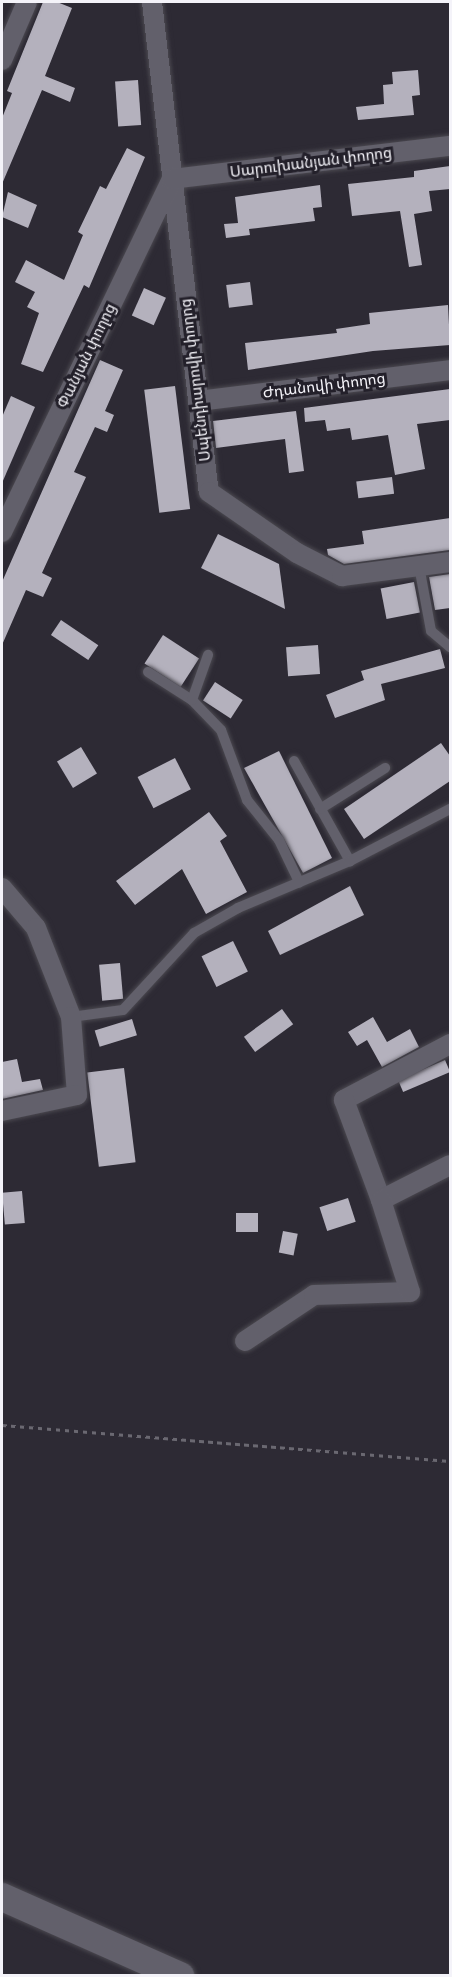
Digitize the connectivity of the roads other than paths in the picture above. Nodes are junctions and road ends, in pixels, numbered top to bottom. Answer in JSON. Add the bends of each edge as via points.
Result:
{"nodes":[{"id":1,"x":27,"y":2,"type":"edge"},
{"id":2,"x":152,"y":2,"type":"edge"},
{"id":3,"x":2,"y":60,"type":"edge"},
{"id":4,"x":450,"y":146,"type":"edge"},
{"id":5,"x":172,"y":179,"type":"junction"},
{"id":6,"x":450,"y":370,"type":"edge"},
{"id":7,"x":198,"y":401,"type":"junction"},
{"id":8,"x":2,"y":532,"type":"edge"},
{"id":9,"x":450,"y":562,"type":"edge"},
{"id":10,"x":419,"y":566,"type":"junction"},
{"id":11,"x":450,"y":647,"type":"edge"},
{"id":12,"x":208,"y":655,"type":"dead end"},
{"id":13,"x":148,"y":672,"type":"dead end"},
{"id":14,"x":192,"y":700,"type":"junction"},
{"id":15,"x":294,"y":761,"type":"dead end"},
{"id":16,"x":385,"y":768,"type":"dead end"},
{"id":17,"x":320,"y":808,"type":"junction"},
{"id":18,"x":450,"y":809,"type":"edge"},
{"id":19,"x":350,"y":861,"type":"junction"},
{"id":20,"x":299,"y":882,"type":"junction"},
{"id":21,"x":2,"y":888,"type":"edge"},
{"id":22,"x":71,"y":1017,"type":"junction"},
{"id":23,"x":450,"y":1044,"type":"edge"},
{"id":24,"x":2,"y":1111,"type":"edge"},
{"id":25,"x":450,"y":1165,"type":"edge"},
{"id":26,"x":381,"y":1200,"type":"junction"},
{"id":27,"x":245,"y":1341,"type":"dead end"},
{"id":28,"x":2,"y":1896,"type":"edge"},
{"id":29,"x":180,"y":1976,"type":"edge"}],
"edges":[{"from":1,"to":3,"type":"street"},
{"from":2,"to":5,"type":"street","name":"Սպենդիարովի փողոց"},
{"from":4,"to":5,"type":"street","name":"Սարուխանյան փողոց"},
{"from":5,"to":7,"type":"street","name":"Սպենդիարովի փողոց"},
{"from":5,"to":8,"type":"street","name":"Փանյան փողոց"},
{"from":6,"to":7,"type":"street","name":"Ժդանովի փողոց"},
{"from":7,"to":10,"type":"street","name":"Սպենդիարովի փողոց","via":[[209,492],[297,553],[342,576]]},
{"from":9,"to":10,"type":"street","name":"Սպենդիարովի փողոց"},
{"from":10,"to":11,"type":"lane","via":[[431,632]]},
{"from":12,"to":14,"type":"lane"},
{"from":13,"to":14,"type":"lane"},
{"from":14,"to":20,"type":"lane","via":[[221,730],[246,800],[279,840]]},
{"from":15,"to":17,"type":"lane"},
{"from":16,"to":17,"type":"lane"},
{"from":17,"to":19,"type":"lane"},
{"from":18,"to":19,"type":"lane"},
{"from":19,"to":20,"type":"lane"},
{"from":20,"to":22,"type":"lane","via":[[238,908],[194,933],[123,1010]]},
{"from":21,"to":22,"type":"street","via":[[36,928]]},
{"from":22,"to":24,"type":"street","via":[[78,1095]]},
{"from":23,"to":26,"type":"street","via":[[344,1100]]},
{"from":25,"to":26,"type":"street"},
{"from":26,"to":27,"type":"street","via":[[410,1292],[314,1295]]},
{"from":28,"to":29,"type":"street"}]}
